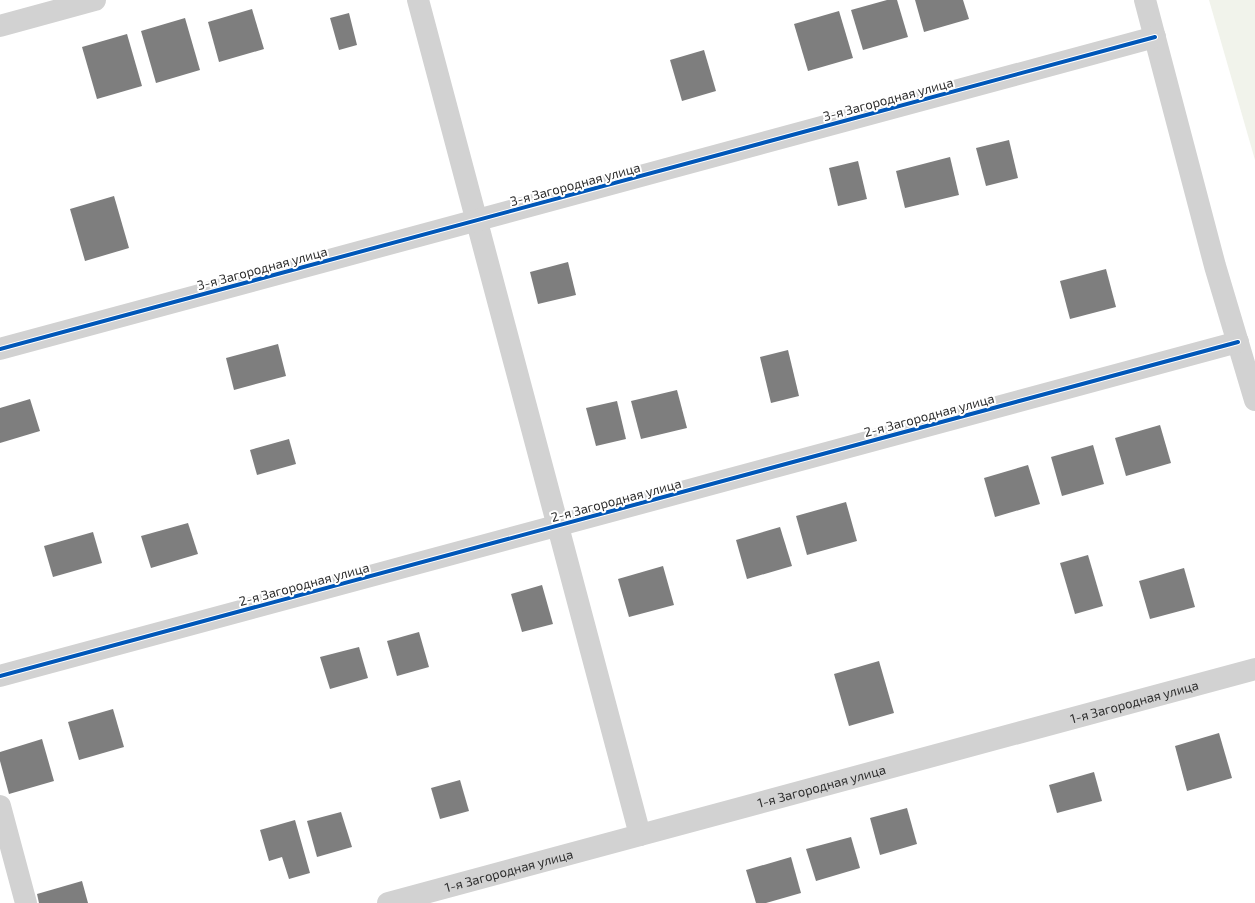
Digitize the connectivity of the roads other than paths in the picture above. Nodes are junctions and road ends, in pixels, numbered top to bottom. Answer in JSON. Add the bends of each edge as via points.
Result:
{"nodes":[{"id":1,"x":95,"y":0,"type":"edge"},
{"id":2,"x":418,"y":0,"type":"edge"},
{"id":3,"x":1145,"y":0,"type":"edge"},
{"id":4,"x":0,"y":26,"type":"edge"},
{"id":5,"x":1155,"y":37,"type":"junction"},
{"id":6,"x":477,"y":220,"type":"junction"},
{"id":7,"x":1238,"y":342,"type":"junction"},
{"id":8,"x":0,"y":349,"type":"edge"},
{"id":9,"x":1255,"y":400,"type":"edge"},
{"id":10,"x":558,"y":526,"type":"junction"},
{"id":11,"x":1255,"y":669,"type":"edge"},
{"id":12,"x":0,"y":676,"type":"edge"},
{"id":13,"x":0,"y":806,"type":"edge"},
{"id":14,"x":640,"y":835,"type":"junction"},
{"id":15,"x":26,"y":903,"type":"edge"},
{"id":16,"x":388,"y":903,"type":"edge"}],
"edges":[{"from":1,"to":4,"type":"street"},
{"from":2,"to":6,"type":"street"},
{"from":3,"to":5,"type":"street"},
{"from":5,"to":6,"type":"street","name":"3-я Загородная улица"},
{"from":5,"to":7,"type":"street"},
{"from":6,"to":8,"type":"street","name":"3-я Загородная улица"},
{"from":6,"to":10,"type":"street"},
{"from":7,"to":9,"type":"street"},
{"from":7,"to":10,"type":"street","name":"2-я Загородная улица"},
{"from":10,"to":12,"type":"street","name":"2-я Загородная улица"},
{"from":10,"to":14,"type":"street"},
{"from":11,"to":14,"type":"street","name":"1-я Загородная улица"},
{"from":13,"to":15,"type":"street"},
{"from":14,"to":16,"type":"street","name":"1-я Загородная улица"}]}
